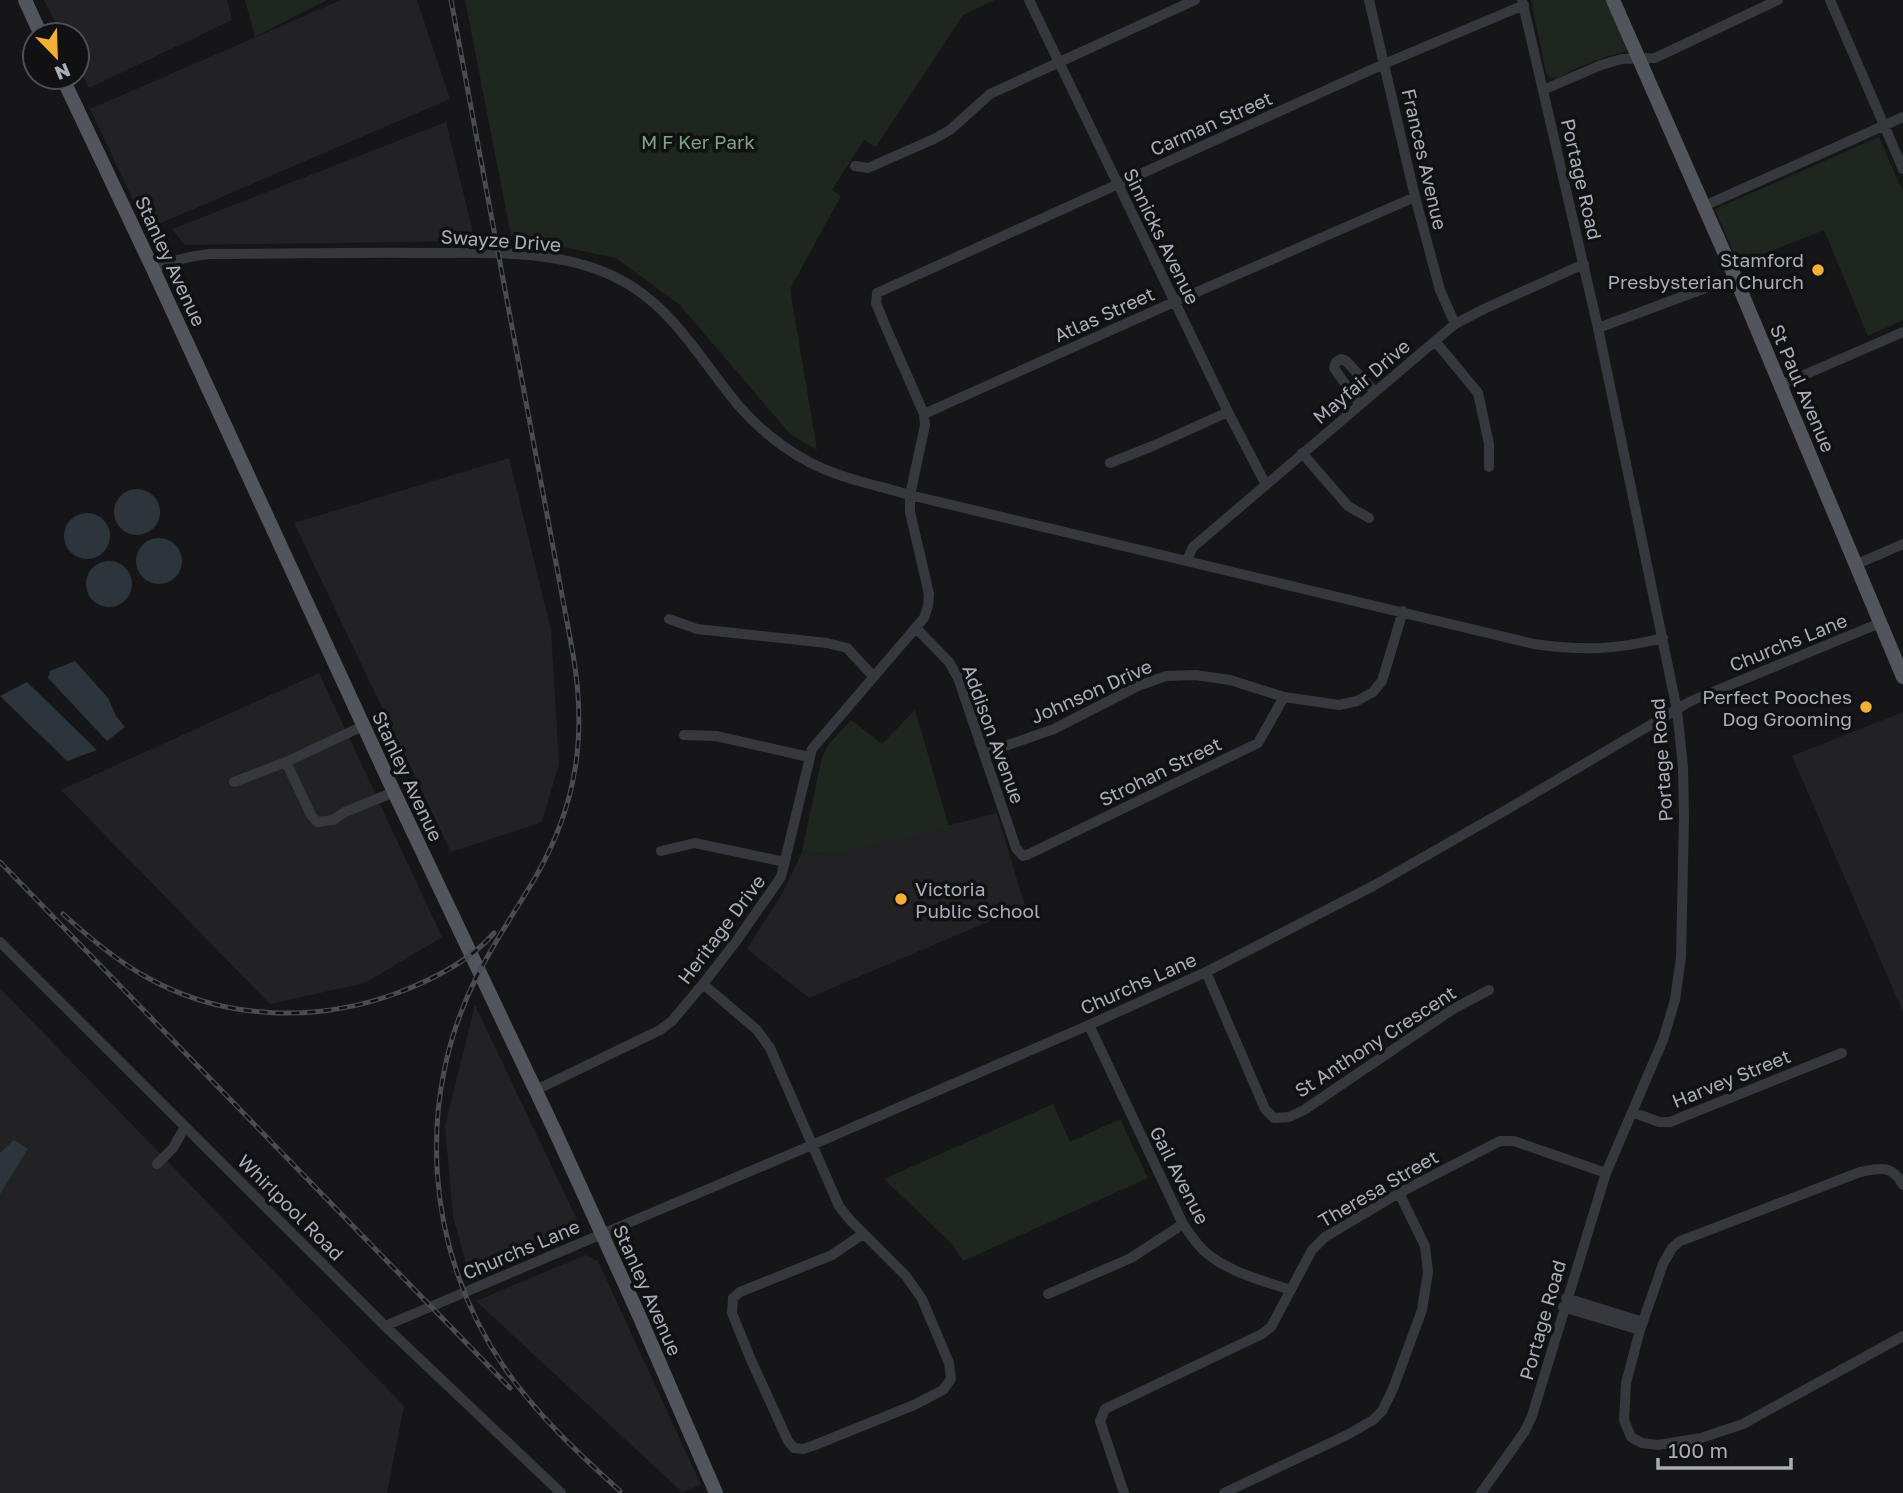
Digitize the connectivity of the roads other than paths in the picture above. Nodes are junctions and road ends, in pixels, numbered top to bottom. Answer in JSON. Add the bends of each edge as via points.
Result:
{"nodes":[{"id":1,"x":25,"y":0,"type":"edge"},
{"id":2,"x":1029,"y":0,"type":"edge"},
{"id":3,"x":1195,"y":0,"type":"edge"},
{"id":4,"x":1368,"y":0,"type":"edge"},
{"id":5,"x":1613,"y":0,"type":"edge"},
{"id":6,"x":1778,"y":0,"type":"edge"},
{"id":7,"x":1830,"y":0,"type":"edge"},
{"id":8,"x":1523,"y":3,"type":"edge"},
{"id":9,"x":35,"y":21,"type":"edge"},
{"id":10,"x":1640,"y":59,"type":"junction"},
{"id":11,"x":1059,"y":61,"type":"junction"},
{"id":12,"x":1384,"y":64,"type":"junction"},
{"id":13,"x":1543,"y":90,"type":"junction"},
{"id":14,"x":68,"y":91,"type":"edge"},
{"id":15,"x":1903,"y":117,"type":"edge"},
{"id":16,"x":1885,"y":125,"type":"junction"},
{"id":17,"x":855,"y":166,"type":"dead end"},
{"id":18,"x":1903,"y":169,"type":"edge"},
{"id":19,"x":1118,"y":184,"type":"junction"},
{"id":20,"x":1415,"y":197,"type":"junction"},
{"id":21,"x":1704,"y":206,"type":"junction"},
{"id":22,"x":1584,"y":264,"type":"junction"},
{"id":23,"x":153,"y":269,"type":"junction"},
{"id":24,"x":1735,"y":277,"type":"junction"},
{"id":25,"x":1174,"y":302,"type":"junction"},
{"id":26,"x":1455,"y":324,"type":"junction"},
{"id":27,"x":1598,"y":328,"type":"junction"},
{"id":28,"x":1903,"y":332,"type":"edge"},
{"id":29,"x":1435,"y":341,"type":"junction"},
{"id":30,"x":1781,"y":386,"type":"junction"},
{"id":31,"x":1375,"y":393,"type":"junction"},
{"id":32,"x":1359,"y":404,"type":"junction"},
{"id":33,"x":1228,"y":412,"type":"junction"},
{"id":34,"x":924,"y":414,"type":"junction"},
{"id":35,"x":1302,"y":453,"type":"junction"},
{"id":36,"x":1110,"y":463,"type":"dead end"},
{"id":37,"x":1489,"y":467,"type":"dead end"},
{"id":38,"x":1266,"y":485,"type":"junction"},
{"id":39,"x":909,"y":495,"type":"junction"},
{"id":40,"x":1368,"y":518,"type":"dead end"},
{"id":41,"x":1903,"y":544,"type":"edge"},
{"id":42,"x":1187,"y":560,"type":"junction"},
{"id":43,"x":1857,"y":564,"type":"junction"},
{"id":44,"x":1403,"y":611,"type":"junction"},
{"id":45,"x":669,"y":619,"type":"dead end"},
{"id":46,"x":1880,"y":623,"type":"junction"},
{"id":47,"x":916,"y":628,"type":"junction"},
{"id":48,"x":1663,"y":638,"type":"junction"},
{"id":49,"x":1898,"y":653,"type":"edge"},
{"id":50,"x":873,"y":676,"type":"junction"},
{"id":51,"x":1903,"y":677,"type":"edge"},
{"id":52,"x":1284,"y":697,"type":"junction"},
{"id":53,"x":1677,"y":710,"type":"junction"},
{"id":54,"x":363,"y":726,"type":"junction"},
{"id":55,"x":684,"y":735,"type":"dead end"},
{"id":56,"x":985,"y":753,"type":"junction"},
{"id":57,"x":809,"y":757,"type":"junction"},
{"id":58,"x":286,"y":762,"type":"junction"},
{"id":59,"x":234,"y":782,"type":"dead end"},
{"id":60,"x":394,"y":792,"type":"junction"},
{"id":61,"x":661,"y":851,"type":"dead end"},
{"id":62,"x":1029,"y":854,"type":"joint"},
{"id":63,"x":785,"y":862,"type":"junction"},
{"id":64,"x":0,"y":942,"type":"edge"},
{"id":65,"x":1206,"y":972,"type":"junction"},
{"id":66,"x":703,"y":984,"type":"junction"},
{"id":67,"x":1489,"y":990,"type":"dead end"},
{"id":68,"x":1089,"y":1024,"type":"junction"},
{"id":69,"x":1842,"y":1053,"type":"dead end"},
{"id":70,"x":536,"y":1090,"type":"junction"},
{"id":71,"x":1632,"y":1112,"type":"junction"},
{"id":72,"x":185,"y":1127,"type":"junction"},
{"id":73,"x":812,"y":1145,"type":"junction"},
{"id":74,"x":157,"y":1164,"type":"dead end"},
{"id":75,"x":1605,"y":1173,"type":"junction"},
{"id":76,"x":1903,"y":1185,"type":"edge"},
{"id":77,"x":1399,"y":1193,"type":"junction"},
{"id":78,"x":1183,"y":1224,"type":"junction"},
{"id":79,"x":603,"y":1234,"type":"junction"},
{"id":80,"x":863,"y":1234,"type":"junction"},
{"id":81,"x":1291,"y":1290,"type":"junction"},
{"id":82,"x":1048,"y":1294,"type":"dead end"},
{"id":83,"x":1565,"y":1303,"type":"junction"},
{"id":84,"x":385,"y":1326,"type":"junction"},
{"id":85,"x":1641,"y":1326,"type":"junction"},
{"id":86,"x":1903,"y":1336,"type":"edge"},
{"id":87,"x":1245,"y":1489,"type":"edge"},
{"id":88,"x":561,"y":1493,"type":"edge"},
{"id":89,"x":716,"y":1493,"type":"edge"},
{"id":90,"x":1124,"y":1493,"type":"edge"},
{"id":91,"x":1224,"y":1493,"type":"edge"},
{"id":92,"x":1481,"y":1493,"type":"edge"}],
"edges":[{"from":1,"to":9,"type":"main road"},
{"from":2,"to":11,"type":"street","name":"Sinnicks Avenue"},
{"from":3,"to":11,"type":"street"},
{"from":4,"to":12,"type":"street","name":"Frances Avenue"},
{"from":5,"to":10,"type":"main road","name":"St Paul Avenue"},
{"from":6,"to":10,"type":"street","via":[[1656,58]]},
{"from":7,"to":16,"type":"street"},
{"from":8,"to":12,"type":"street","name":"Carman Street"},
{"from":8,"to":13,"type":"street","name":"Portage Road"},
{"from":10,"to":13,"type":"street","via":[[1601,65]]},
{"from":10,"to":21,"type":"main road","name":"St Paul Avenue"},
{"from":11,"to":17,"type":"street","via":[[990,93],[934,139],[868,168]]},
{"from":11,"to":19,"type":"street","name":"Sinnicks Avenue"},
{"from":12,"to":19,"type":"street","name":"Carman Street"},
{"from":12,"to":20,"type":"street","name":"Frances Avenue"},
{"from":13,"to":22,"type":"street","name":"Portage Road"},
{"from":14,"to":23,"type":"main road","name":"Stanley Avenue"},
{"from":15,"to":16,"type":"street"},
{"from":16,"to":18,"type":"street"},
{"from":16,"to":21,"type":"street"},
{"from":19,"to":25,"type":"street","name":"Sinnicks Avenue"},
{"from":19,"to":34,"type":"street","name":"Carman Street","via":[[877,293],[876,303]]},
{"from":20,"to":25,"type":"street","name":"Atlas Street"},
{"from":20,"to":26,"type":"street","name":"Frances Avenue","via":[[1440,290]]},
{"from":21,"to":24,"type":"main road","name":"St Paul Avenue"},
{"from":22,"to":26,"type":"street","name":"Mayfair Drive"},
{"from":22,"to":27,"type":"street","name":"Portage Road"},
{"from":23,"to":39,"type":"street","name":"Swayze Drive","via":[[210,254],[407,253],[536,256],[592,268],[639,291],[671,318],[747,415],[776,439],[810,463]]},
{"from":23,"to":54,"type":"main road","name":"Stanley Avenue"},
{"from":24,"to":27,"type":"street"},
{"from":24,"to":30,"type":"main road","name":"St Paul Avenue"},
{"from":25,"to":33,"type":"street","name":"Sinnicks Avenue"},
{"from":25,"to":34,"type":"street","name":"Atlas Street"},
{"from":26,"to":29,"type":"street","name":"Mayfair Drive"},
{"from":27,"to":48,"type":"street","name":"Portage Road"},
{"from":28,"to":30,"type":"street"},
{"from":29,"to":31,"type":"street","name":"Mayfair Drive"},
{"from":29,"to":37,"type":"street","via":[[1478,393]]},
{"from":30,"to":43,"type":"main road","name":"St Paul Avenue"},
{"from":31,"to":32,"type":"street","name":"Mayfair Drive"},
{"from":31,"to":32,"type":"street","via":[[1346,361],[1336,362],[1336,374]]},
{"from":32,"to":35,"type":"street","name":"Mayfair Drive"},
{"from":33,"to":36,"type":"street"},
{"from":33,"to":38,"type":"street","name":"Sinnicks Avenue"},
{"from":34,"to":39,"type":"street"},
{"from":35,"to":38,"type":"street","name":"Mayfair Drive"},
{"from":35,"to":40,"type":"street","via":[[1348,506]]},
{"from":38,"to":42,"type":"street","name":"Mayfair Drive","via":[[1193,547]]},
{"from":39,"to":42,"type":"street","name":"Swayze Drive"},
{"from":39,"to":47,"type":"street","name":"Heritage Drive","via":[[929,594],[929,606]]},
{"from":41,"to":43,"type":"street"},
{"from":42,"to":44,"type":"street","name":"Swayze Drive"},
{"from":43,"to":46,"type":"main road","name":"St Paul Avenue"},
{"from":44,"to":48,"type":"street","name":"Swayze Drive","via":[[1561,648],[1628,647]]},
{"from":44,"to":52,"type":"street","name":"Johnson Drive","via":[[1382,681],[1373,692],[1339,705]]},
{"from":45,"to":50,"type":"street","via":[[697,629],[847,648]]},
{"from":46,"to":49,"type":"main road","name":"St Paul Avenue"},
{"from":46,"to":53,"type":"street","name":"Churchs Lane"},
{"from":47,"to":50,"type":"street","name":"Heritage Drive"},
{"from":47,"to":56,"type":"street","name":"Addison Avenue","via":[[954,669]]},
{"from":48,"to":53,"type":"street","name":"Portage Road"},
{"from":49,"to":51,"type":"main road","name":"St Paul Avenue"},
{"from":50,"to":57,"type":"street","name":"Heritage Drive"},
{"from":52,"to":56,"type":"street","name":"Johnson Drive","via":[[1230,680],[1166,677],[1138,686],[1054,729]]},
{"from":52,"to":62,"type":"street","name":"Strohan Street","via":[[1258,743]]},
{"from":53,"to":65,"type":"street","name":"Churchs Lane","via":[[1373,886]]},
{"from":53,"to":71,"type":"street","name":"Portage Road","via":[[1683,766],[1681,957],[1663,1040]]},
{"from":54,"to":58,"type":"street"},
{"from":54,"to":60,"type":"main road","name":"Stanley Avenue"},
{"from":55,"to":57,"type":"street","via":[[716,736]]},
{"from":56,"to":62,"type":"street","name":"Addison Avenue","via":[[1016,848],[1023,856]]},
{"from":57,"to":63,"type":"street","name":"Heritage Drive"},
{"from":58,"to":59,"type":"street"},
{"from":58,"to":60,"type":"street","via":[[317,822],[333,820]]},
{"from":60,"to":70,"type":"main road","name":"Stanley Avenue"},
{"from":61,"to":63,"type":"street","via":[[695,843]]},
{"from":63,"to":66,"type":"street","name":"Heritage Drive","via":[[769,897]]},
{"from":64,"to":72,"type":"street","name":"Whirlpool Road"},
{"from":65,"to":67,"type":"street","name":"St Anthony Crescent","via":[[1265,1109],[1274,1118],[1304,1110],[1453,1009]]},
{"from":65,"to":68,"type":"street","name":"Churchs Lane"},
{"from":66,"to":70,"type":"street","name":"Heritage Drive","via":[[660,1030]]},
{"from":66,"to":73,"type":"street","via":[[757,1030],[770,1048]]},
{"from":68,"to":73,"type":"street","name":"Churchs Lane"},
{"from":68,"to":78,"type":"street","name":"Gail Avenue"},
{"from":69,"to":71,"type":"street","name":"Harvey Street","via":[[1670,1122]]},
{"from":70,"to":79,"type":"main road","name":"Stanley Avenue"},
{"from":71,"to":75,"type":"street","name":"Portage Road"},
{"from":72,"to":74,"type":"street"},
{"from":72,"to":84,"type":"street","name":"Whirlpool Road"},
{"from":73,"to":79,"type":"street","name":"Churchs Lane"},
{"from":73,"to":80,"type":"street","via":[[839,1206]]},
{"from":75,"to":77,"type":"street","name":"Theresa Street","via":[[1514,1141],[1500,1141]]},
{"from":75,"to":83,"type":"street","name":"Portage Road"},
{"from":76,"to":85,"type":"street","via":[[1897,1174],[1883,1168],[1860,1172],[1681,1241],[1663,1264]]},
{"from":77,"to":81,"type":"street","name":"Theresa Street","via":[[1325,1237],[1312,1250]]},
{"from":77,"to":87,"type":"street","via":[[1425,1246],[1428,1272],[1422,1310],[1382,1411],[1347,1435]]},
{"from":78,"to":81,"type":"street","name":"Gail Avenue","via":[[1214,1257],[1245,1275]]},
{"from":78,"to":82,"type":"street","via":[[1131,1258]]},
{"from":79,"to":84,"type":"street","name":"Churchs Lane"},
{"from":79,"to":89,"type":"main road","name":"Stanley Avenue"},
{"from":80,"to":80,"type":"street","via":[[832,1255],[733,1298],[732,1313],[751,1360],[794,1448],[815,1445],[914,1405],[943,1390],[951,1378],[922,1299],[906,1276]]},
{"from":81,"to":90,"type":"street","name":"Theresa Street","via":[[1271,1327],[1262,1334],[1105,1409],[1100,1421]]},
{"from":83,"to":85,"type":"street"},
{"from":83,"to":92,"type":"street","name":"Portage Road","via":[[1532,1416]]},
{"from":84,"to":88,"type":"street","name":"Whirlpool Road"},
{"from":85,"to":86,"type":"street","via":[[1626,1383],[1624,1420],[1631,1437],[1658,1445],[1701,1438],[1743,1424]]},
{"from":87,"to":91,"type":"street"}]}
